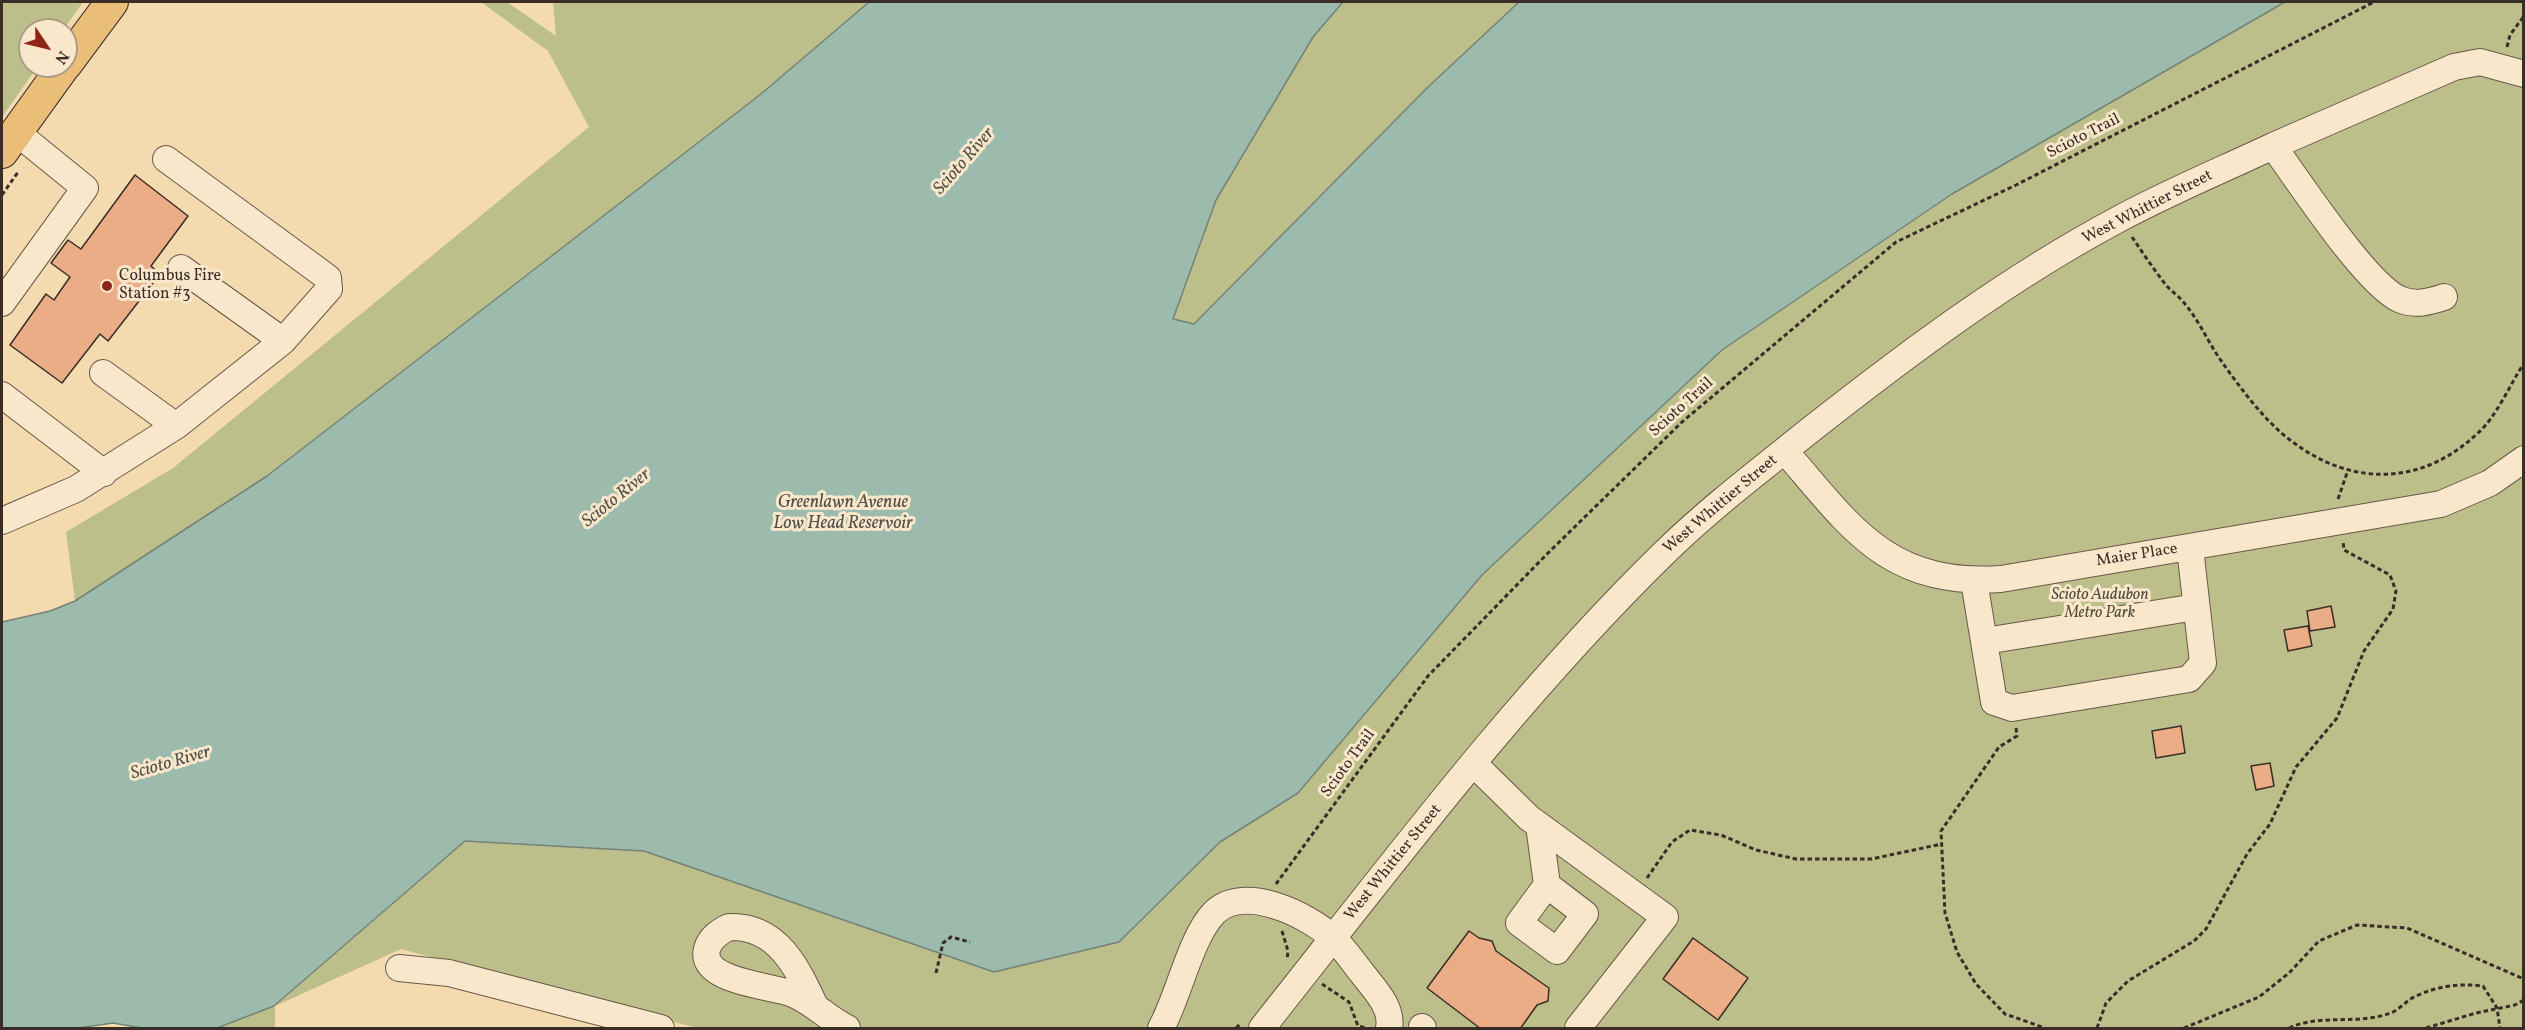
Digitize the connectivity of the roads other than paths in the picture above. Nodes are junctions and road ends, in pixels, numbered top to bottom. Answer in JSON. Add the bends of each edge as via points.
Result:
{"nodes":[{"id":1,"x":112,"y":2,"type":"edge"},
{"id":2,"x":78,"y":48,"type":"edge"},
{"id":3,"x":2513,"y":70,"type":"edge"},
{"id":4,"x":56,"y":78,"type":"edge"},
{"id":5,"x":9,"y":142,"type":"edge"},
{"id":6,"x":2273,"y":146,"type":"junction"},
{"id":7,"x":166,"y":159,"type":"dead end"},
{"id":8,"x":181,"y":268,"type":"dead end"},
{"id":9,"x":2444,"y":297,"type":"dead end"},
{"id":10,"x":2,"y":303,"type":"edge"},
{"id":11,"x":283,"y":340,"type":"junction"},
{"id":12,"x":103,"y":373,"type":"dead end"},
{"id":13,"x":2,"y":396,"type":"edge"},
{"id":14,"x":176,"y":426,"type":"junction"},
{"id":15,"x":1785,"y":451,"type":"junction"},
{"id":16,"x":2523,"y":459,"type":"edge"},
{"id":17,"x":104,"y":473,"type":"junction"},
{"id":18,"x":2,"y":521,"type":"edge"},
{"id":19,"x":2190,"y":548,"type":"junction"},
{"id":20,"x":1974,"y":581,"type":"junction"},
{"id":21,"x":2196,"y":607,"type":"junction"},
{"id":22,"x":1985,"y":641,"type":"junction"},
{"id":23,"x":1474,"y":764,"type":"junction"},
{"id":24,"x":1539,"y":825,"type":"junction"},
{"id":25,"x":1547,"y":885,"type":"dead end"},
{"id":26,"x":1333,"y":938,"type":"junction"},
{"id":27,"x":399,"y":968,"type":"dead end"},
{"id":28,"x":814,"y":1006,"type":"dead end"},
{"id":29,"x":1252,"y":1024,"type":"edge"},
{"id":30,"x":661,"y":1029,"type":"edge"},
{"id":31,"x":848,"y":1029,"type":"edge"},
{"id":32,"x":1161,"y":1029,"type":"edge"},
{"id":33,"x":1389,"y":1029,"type":"edge"},
{"id":34,"x":1578,"y":1029,"type":"edge"}],
"edges":[{"from":1,"to":2,"type":"main road"},
{"from":3,"to":6,"type":"street","name":"West Whittier Street","via":[[2480,62],[2454,67]]},
{"from":4,"to":5,"type":"main road"},
{"from":5,"to":10,"type":"street","via":[[85,188]]},
{"from":6,"to":9,"type":"street","via":[[2386,291],[2412,303]]},
{"from":6,"to":15,"type":"street","name":"West Whittier Street","via":[[2119,219],[1965,313]]},
{"from":7,"to":11,"type":"street","via":[[328,278],[329,289]]},
{"from":8,"to":11,"type":"street"},
{"from":11,"to":14,"type":"street"},
{"from":12,"to":14,"type":"street"},
{"from":13,"to":17,"type":"street"},
{"from":14,"to":17,"type":"street"},
{"from":15,"to":20,"type":"street","name":"Maier Place","via":[[1859,534],[1883,553],[1925,574]]},
{"from":15,"to":23,"type":"street","name":"West Whittier Street","via":[[1718,503],[1665,552],[1566,654]]},
{"from":16,"to":19,"type":"street","name":"Maier Place","via":[[2490,483],[2440,504]]},
{"from":17,"to":18,"type":"street"},
{"from":19,"to":20,"type":"street","name":"Maier Place"},
{"from":19,"to":21,"type":"street"},
{"from":20,"to":22,"type":"street"},
{"from":21,"to":22,"type":"street"},
{"from":21,"to":22,"type":"street","via":[[2203,663],[2189,679],[2012,708],[1994,702]]},
{"from":23,"to":24,"type":"street"},
{"from":23,"to":26,"type":"street","name":"West Whittier Street"},
{"from":24,"to":25,"type":"street"},
{"from":24,"to":34,"type":"street","via":[[1665,916]]},
{"from":26,"to":29,"type":"street","name":"West Whittier Street","via":[[1295,971]]},
{"from":26,"to":32,"type":"street","via":[[1312,923],[1264,900],[1237,901],[1215,912],[1199,937]]},
{"from":26,"to":33,"type":"street","via":[[1384,1000]]},
{"from":27,"to":30,"type":"street","via":[[471,978]]},
{"from":28,"to":31,"type":"street"}]}
